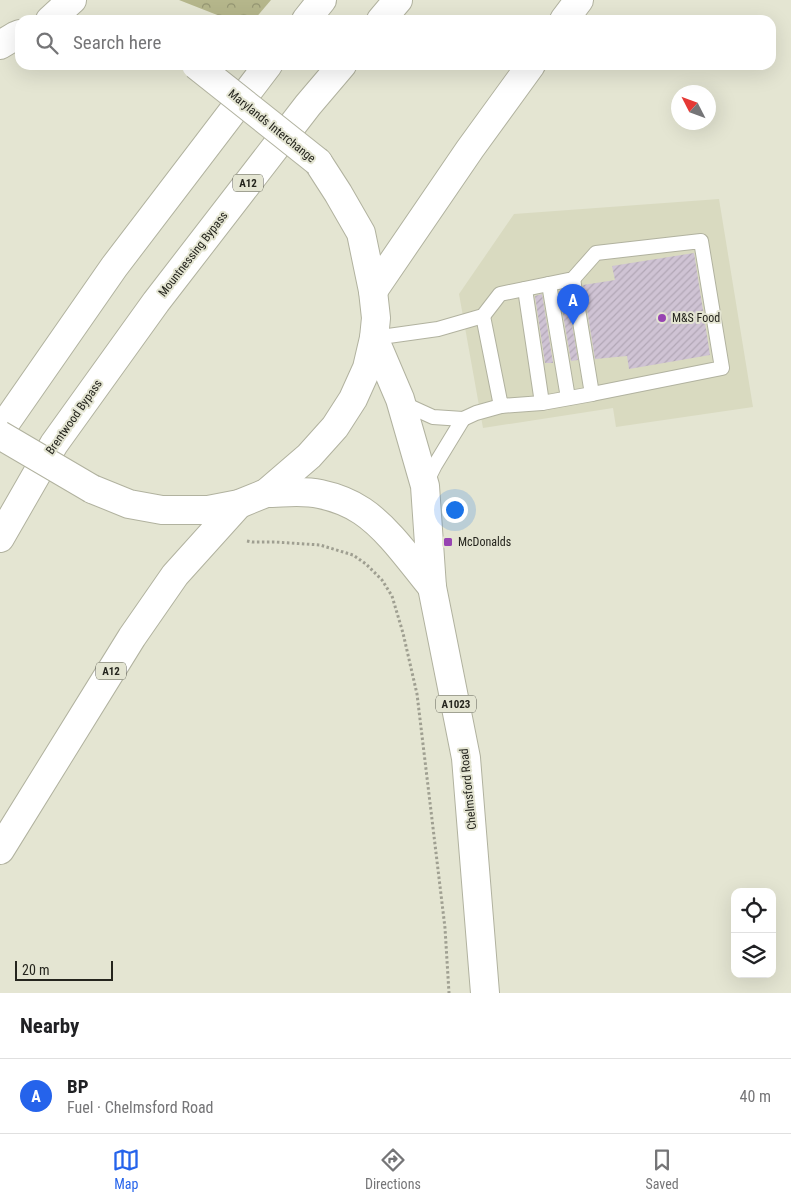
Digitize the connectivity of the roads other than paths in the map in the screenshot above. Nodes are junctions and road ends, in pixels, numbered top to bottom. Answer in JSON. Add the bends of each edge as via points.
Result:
{"nodes":[{"id":1,"x":72,"y":0,"type":"edge"},
{"id":2,"x":322,"y":0,"type":"edge"},
{"id":3,"x":398,"y":0,"type":"edge"},
{"id":4,"x":579,"y":0,"type":"edge"},
{"id":5,"x":56,"y":15,"type":"edge"},
{"id":6,"x":310,"y":15,"type":"edge"},
{"id":7,"x":385,"y":15,"type":"edge"},
{"id":8,"x":568,"y":15,"type":"edge"},
{"id":9,"x":15,"y":36,"type":"edge"},
{"id":10,"x":0,"y":45,"type":"edge"},
{"id":11,"x":202,"y":70,"type":"edge"},
{"id":12,"x":264,"y":70,"type":"edge"},
{"id":13,"x":338,"y":70,"type":"edge"},
{"id":14,"x":527,"y":70,"type":"edge"},
{"id":15,"x":573,"y":279,"type":"junction"},
{"id":16,"x":549,"y":284,"type":"junction"},
{"id":17,"x":524,"y":289,"type":"junction"},
{"id":18,"x":373,"y":291,"type":"junction"},
{"id":19,"x":156,"y":302,"type":"joint"},
{"id":20,"x":483,"y":316,"type":"junction"},
{"id":21,"x":374,"y":338,"type":"junction"},
{"id":22,"x":592,"y":394,"type":"junction"},
{"id":23,"x":568,"y":398,"type":"junction"},
{"id":24,"x":400,"y":399,"type":"junction"},
{"id":25,"x":542,"y":403,"type":"junction"},
{"id":26,"x":501,"y":406,"type":"junction"},
{"id":27,"x":463,"y":419,"type":"junction"},
{"id":28,"x":0,"y":431,"type":"edge"},
{"id":29,"x":0,"y":435,"type":"edge"},
{"id":30,"x":425,"y":486,"type":"junction"},
{"id":31,"x":266,"y":493,"type":"junction"},
{"id":32,"x":239,"y":504,"type":"junction"},
{"id":33,"x":0,"y":538,"type":"edge"},
{"id":34,"x":432,"y":587,"type":"junction"},
{"id":35,"x":0,"y":850,"type":"edge"},
{"id":36,"x":485,"y":993,"type":"edge"}],
"edges":[{"from":1,"to":5,"type":"main road"},
{"from":2,"to":6,"type":"main road"},
{"from":3,"to":7,"type":"main road"},
{"from":4,"to":8,"type":"main road"},
{"from":9,"to":10,"type":"main road"},
{"from":11,"to":18,"type":"main road","name":"Marylands Interchange","bridge":true,"via":[[318,162],[361,232]]},
{"from":12,"to":28,"type":"main road","via":[[114,267]]},
{"from":13,"to":19,"type":"main road","name":"Mountnessing Bypass","number":"A12"},
{"from":14,"to":18,"type":"main road"},
{"from":15,"to":16,"type":"lane"},
{"from":15,"to":22,"type":"lane"},
{"from":15,"to":22,"type":"lane","via":[[596,253],[701,241],[722,368]]},
{"from":16,"to":17,"type":"lane"},
{"from":16,"to":23,"type":"lane"},
{"from":17,"to":20,"type":"lane","via":[[500,294]]},
{"from":17,"to":25,"type":"lane"},
{"from":18,"to":21,"type":"main road","name":"Marylands Interchange"},
{"from":19,"to":33,"type":"main road","name":"Brentwood Bypass","number":"A12","via":[[54,444]]},
{"from":20,"to":21,"type":"lane","via":[[438,329]]},
{"from":20,"to":26,"type":"lane"},
{"from":21,"to":24,"type":"main road","name":"Chelmsford Road","number":"A1023"},
{"from":21,"to":31,"type":"main road","name":"Marylands Interchange","via":[[367,368],[336,426],[309,456]]},
{"from":22,"to":23,"type":"lane"},
{"from":23,"to":25,"type":"lane"},
{"from":24,"to":27,"type":"lane","via":[[433,417]]},
{"from":24,"to":30,"type":"main road","name":"Chelmsford Road","number":"A1023"},
{"from":25,"to":26,"type":"lane"},
{"from":26,"to":27,"type":"lane"},
{"from":27,"to":30,"type":"lane"},
{"from":29,"to":32,"type":"main road","name":"Marylands Interchange","bridge":true,"via":[[92,489],[129,504],[162,510],[208,510]]},
{"from":30,"to":34,"type":"main road","name":"Chelmsford Road","number":"A1023"},
{"from":31,"to":32,"type":"main road","name":"Marylands Interchange"},
{"from":31,"to":34,"type":"main road","name":"Chelmsford Road","number":"A1023","via":[[318,494],[363,511],[391,538]]},
{"from":32,"to":35,"type":"main road","number":"A12","via":[[175,575]]},
{"from":34,"to":36,"type":"main road","name":"Chelmsford Road","number":"A1023","via":[[466,758]]}]}
